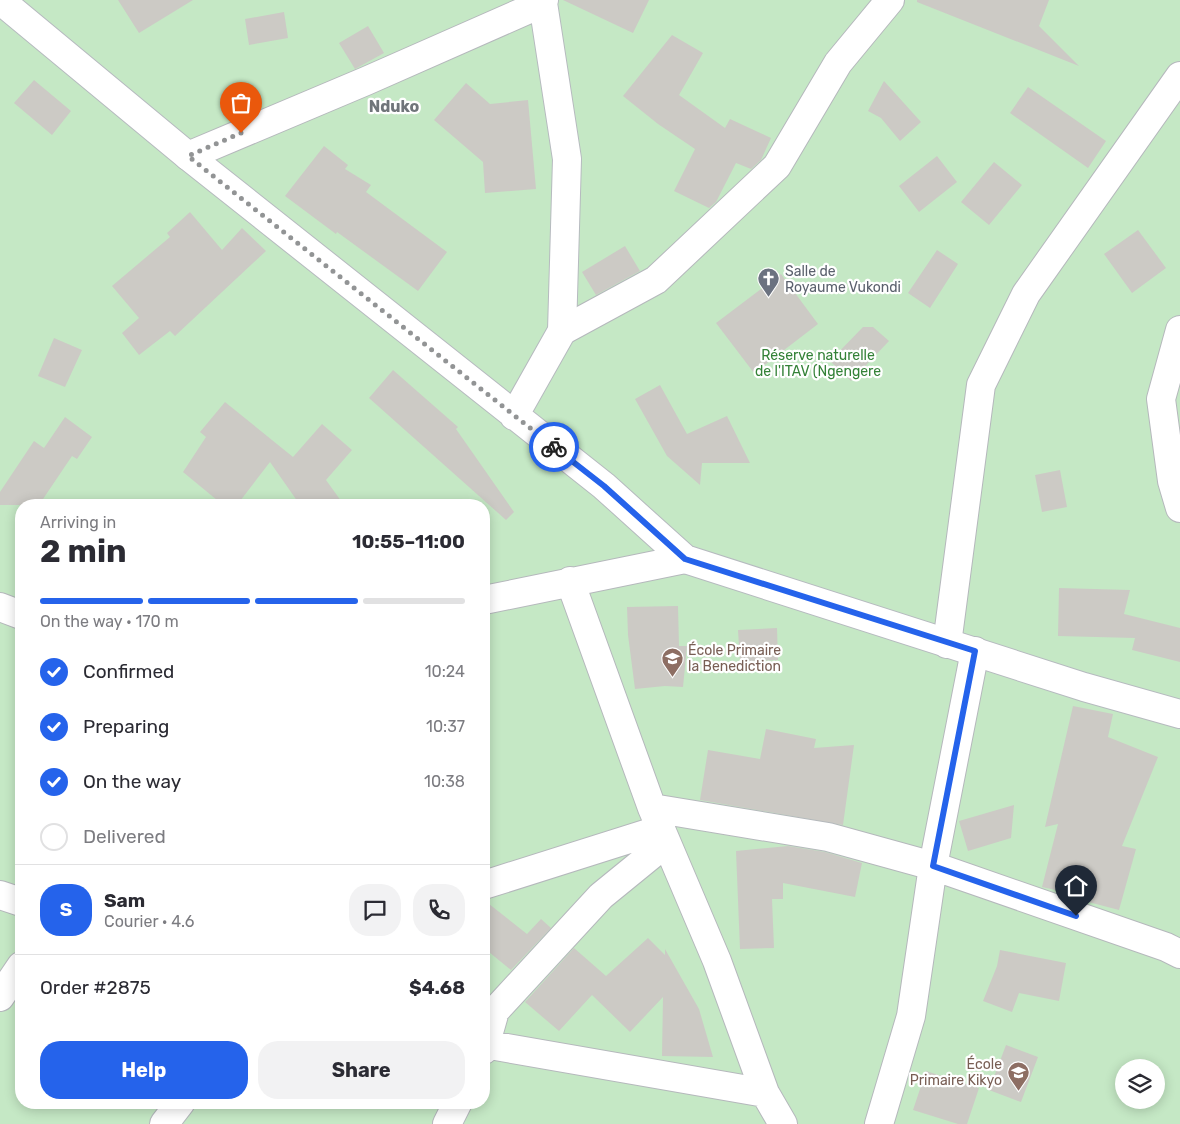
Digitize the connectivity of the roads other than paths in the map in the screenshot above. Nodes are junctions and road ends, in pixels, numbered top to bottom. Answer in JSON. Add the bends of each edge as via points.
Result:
{"nodes":[{"id":1,"x":0,"y":0,"type":"edge"},
{"id":2,"x":890,"y":0,"type":"edge"},
{"id":3,"x":544,"y":1,"type":"edge"},
{"id":4,"x":1180,"y":76,"type":"edge"},
{"id":5,"x":188,"y":156,"type":"junction"},
{"id":6,"x":1180,"y":330,"type":"edge"},
{"id":7,"x":562,"y":331,"type":"junction"},
{"id":8,"x":514,"y":416,"type":"junction"},
{"id":9,"x":1180,"y":508,"type":"edge"},
{"id":10,"x":685,"y":559,"type":"junction"},
{"id":11,"x":570,"y":581,"type":"junction"},
{"id":12,"x":490,"y":599,"type":"edge"},
{"id":13,"x":0,"y":607,"type":"edge"},
{"id":14,"x":15,"y":613,"type":"edge"},
{"id":15,"x":947,"y":644,"type":"junction"},
{"id":16,"x":975,"y":651,"type":"junction"},
{"id":17,"x":1180,"y":714,"type":"edge"},
{"id":18,"x":660,"y":827,"type":"junction"},
{"id":19,"x":933,"y":866,"type":"junction"},
{"id":20,"x":490,"y":883,"type":"edge"},
{"id":21,"x":0,"y":894,"type":"edge"},
{"id":22,"x":15,"y":900,"type":"edge"},
{"id":23,"x":1180,"y":954,"type":"edge"},
{"id":24,"x":15,"y":975,"type":"edge"},
{"id":25,"x":0,"y":997,"type":"edge"},
{"id":26,"x":490,"y":1028,"type":"edge"},
{"id":27,"x":490,"y":1047,"type":"edge"},
{"id":28,"x":765,"y":1093,"type":"junction"},
{"id":29,"x":176,"y":1109,"type":"edge"},
{"id":30,"x":454,"y":1109,"type":"edge"},
{"id":31,"x":164,"y":1124,"type":"edge"},
{"id":32,"x":447,"y":1124,"type":"edge"},
{"id":33,"x":783,"y":1124,"type":"edge"},
{"id":34,"x":879,"y":1124,"type":"edge"}],
"edges":[{"from":1,"to":5,"type":"street"},
{"from":2,"to":7,"type":"street","via":[[838,63],[777,166],[656,280]]},
{"from":3,"to":5,"type":"street"},
{"from":3,"to":7,"type":"street","via":[[567,160]]},
{"from":4,"to":15,"type":"street","via":[[1026,294],[981,384]]},
{"from":5,"to":8,"type":"street"},
{"from":6,"to":9,"type":"street","via":[[1161,399],[1172,481]]},
{"from":7,"to":8,"type":"street"},
{"from":8,"to":10,"type":"street","via":[[604,486]]},
{"from":10,"to":11,"type":"street"},
{"from":10,"to":15,"type":"street"},
{"from":11,"to":12,"type":"street"},
{"from":11,"to":18,"type":"street"},
{"from":13,"to":14,"type":"street"},
{"from":15,"to":16,"type":"street"},
{"from":16,"to":17,"type":"street"},
{"from":16,"to":19,"type":"street"},
{"from":18,"to":19,"type":"street","via":[[828,837]]},
{"from":18,"to":20,"type":"street"},
{"from":18,"to":26,"type":"street","via":[[495,1011]]},
{"from":18,"to":28,"type":"street","via":[[717,961]]},
{"from":19,"to":23,"type":"street"},
{"from":19,"to":34,"type":"street","via":[[910,1016]]},
{"from":21,"to":22,"type":"street"},
{"from":24,"to":25,"type":"street"},
{"from":27,"to":28,"type":"street"},
{"from":28,"to":33,"type":"street"},
{"from":29,"to":31,"type":"street"},
{"from":30,"to":32,"type":"street"}]}
